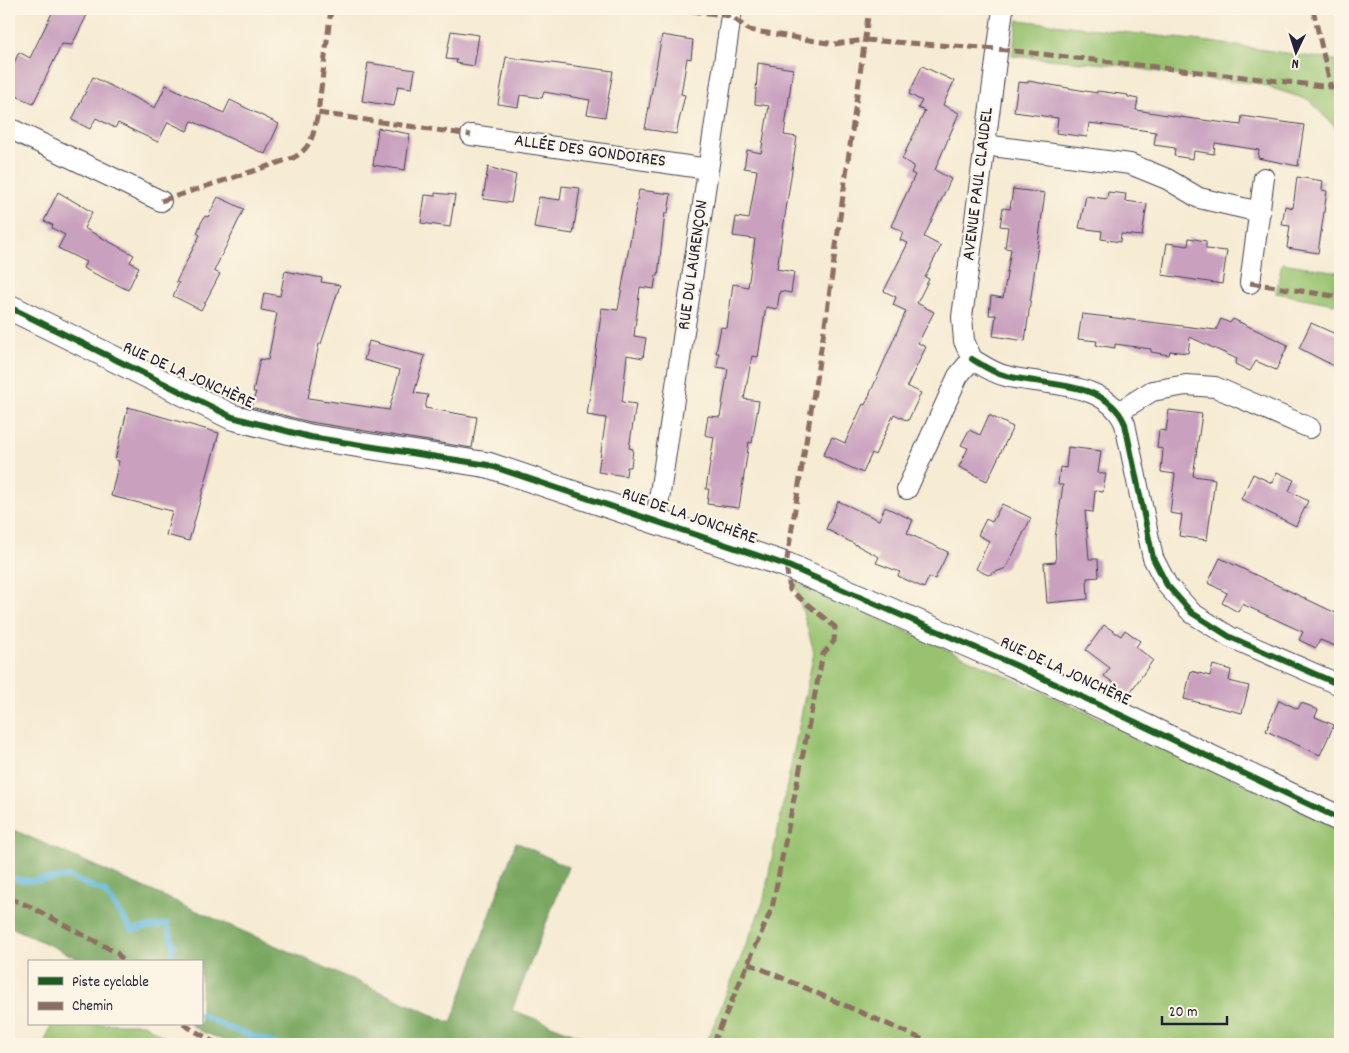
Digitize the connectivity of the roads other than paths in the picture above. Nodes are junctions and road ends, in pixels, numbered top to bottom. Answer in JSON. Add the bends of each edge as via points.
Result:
{"nodes":[{"id":1,"x":732,"y":9,"type":"edge"},
{"id":2,"x":1003,"y":9,"type":"edge"},
{"id":3,"x":9,"y":128,"type":"edge"},
{"id":4,"x":471,"y":135,"type":"dead end"},
{"id":5,"x":984,"y":146,"type":"junction"},
{"id":6,"x":708,"y":169,"type":"junction"},
{"id":7,"x":1264,"y":178,"type":"dead end"},
{"id":8,"x":161,"y":201,"type":"dead end"},
{"id":9,"x":1260,"y":212,"type":"junction"},
{"id":10,"x":1250,"y":283,"type":"dead end"},
{"id":11,"x":9,"y":308,"type":"edge"},
{"id":12,"x":972,"y":359,"type":"junction"},
{"id":13,"x":1120,"y":411,"type":"junction"},
{"id":14,"x":1310,"y":428,"type":"dead end"},
{"id":15,"x":907,"y":489,"type":"dead end"},
{"id":16,"x":656,"y":520,"type":"junction"},
{"id":17,"x":1340,"y":685,"type":"edge"},
{"id":18,"x":1340,"y":819,"type":"edge"}],
"edges":[{"from":1,"to":6,"type":"street","name":"RUE DU LAURENÇON"},
{"from":2,"to":5,"type":"street","name":"AVENUE PAUL CLAUDEL"},
{"from":3,"to":8,"type":"street"},
{"from":4,"to":6,"type":"street","name":"ALLÉE DES GONDOIRES"},
{"from":5,"to":9,"type":"street","via":[[1130,164],[1167,179],[1199,198]]},
{"from":5,"to":12,"type":"street","name":"AVENUE PAUL CLAUDEL","via":[[962,317],[964,341]]},
{"from":6,"to":16,"type":"street","name":"RUE DU LAURENÇON"},
{"from":7,"to":9,"type":"street"},
{"from":9,"to":10,"type":"street"},
{"from":11,"to":16,"type":"street","name":"RUE DE LA JONCHÈRE","via":[[232,417],[310,437],[488,465]]},
{"from":12,"to":13,"type":"street","via":[[1004,376],[1105,398]]},
{"from":12,"to":15,"type":"street","via":[[958,376]]},
{"from":13,"to":14,"type":"street","via":[[1152,391],[1186,385],[1215,387]]},
{"from":13,"to":17,"type":"street","via":[[1154,558],[1167,585],[1192,613],[1230,637]]},
{"from":16,"to":18,"type":"street","name":"RUE DE LA JONCHÈRE","via":[[786,565],[880,605],[1024,669]]}]}
